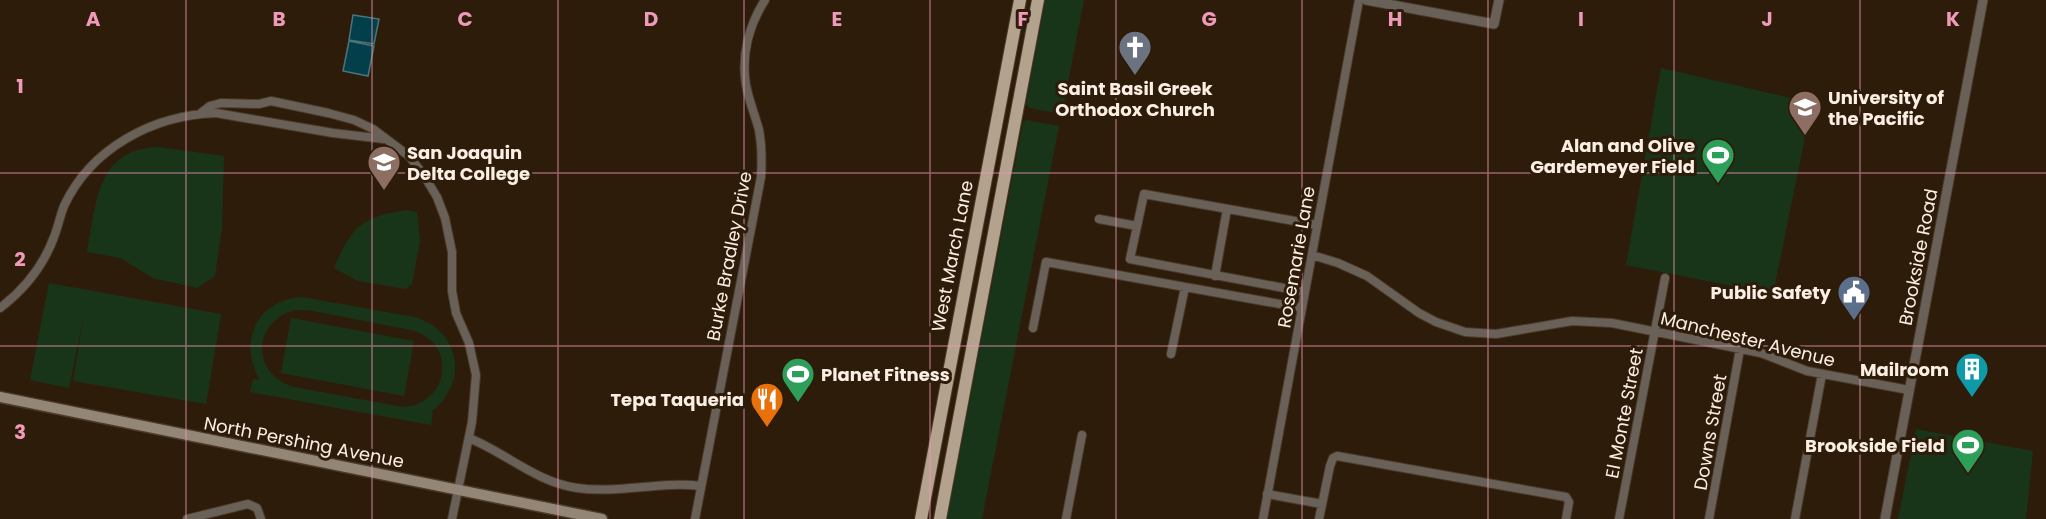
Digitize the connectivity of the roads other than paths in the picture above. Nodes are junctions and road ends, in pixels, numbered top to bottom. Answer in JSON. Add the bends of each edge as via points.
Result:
{"nodes":[{"id":1,"x":765,"y":0,"type":"edge"},
{"id":2,"x":1020,"y":0,"type":"edge"},
{"id":3,"x":1038,"y":0,"type":"edge"},
{"id":4,"x":1359,"y":0,"type":"edge"},
{"id":5,"x":1366,"y":0,"type":"edge"},
{"id":6,"x":1499,"y":0,"type":"edge"},
{"id":7,"x":1983,"y":0,"type":"edge"},
{"id":8,"x":201,"y":113,"type":"junction"},
{"id":9,"x":386,"y":139,"type":"junction"},
{"id":10,"x":1227,"y":209,"type":"junction"},
{"id":11,"x":1099,"y":219,"type":"dead end"},
{"id":12,"x":1317,"y":225,"type":"junction"},
{"id":13,"x":1137,"y":226,"type":"junction"},
{"id":14,"x":1312,"y":255,"type":"junction"},
{"id":15,"x":1215,"y":276,"type":"junction"},
{"id":16,"x":1665,"y":278,"type":"dead end"},
{"id":17,"x":1185,"y":287,"type":"junction"},
{"id":18,"x":1305,"y":292,"type":"junction"},
{"id":19,"x":0,"y":308,"type":"edge"},
{"id":20,"x":1302,"y":308,"type":"junction"},
{"id":21,"x":1033,"y":328,"type":"dead end"},
{"id":22,"x":1656,"y":330,"type":"junction"},
{"id":23,"x":1740,"y":349,"type":"junction"},
{"id":24,"x":1171,"y":354,"type":"dead end"},
{"id":25,"x":1822,"y":374,"type":"junction"},
{"id":26,"x":1909,"y":390,"type":"junction"},
{"id":27,"x":0,"y":397,"type":"edge"},
{"id":28,"x":1082,"y":435,"type":"dead end"},
{"id":29,"x":469,"y":438,"type":"junction"},
{"id":30,"x":701,"y":486,"type":"junction"},
{"id":31,"x":458,"y":490,"type":"junction"},
{"id":32,"x":1267,"y":494,"type":"junction"},
{"id":33,"x":1322,"y":504,"type":"junction"},
{"id":34,"x":187,"y":519,"type":"edge"},
{"id":35,"x":261,"y":519,"type":"edge"},
{"id":36,"x":452,"y":519,"type":"edge"},
{"id":37,"x":602,"y":519,"type":"edge"},
{"id":38,"x":695,"y":519,"type":"edge"},
{"id":39,"x":921,"y":519,"type":"edge"},
{"id":40,"x":940,"y":519,"type":"edge"},
{"id":41,"x":1066,"y":519,"type":"edge"},
{"id":42,"x":1263,"y":519,"type":"edge"},
{"id":43,"x":1319,"y":519,"type":"edge"},
{"id":44,"x":1566,"y":519,"type":"edge"},
{"id":45,"x":1619,"y":519,"type":"edge"},
{"id":46,"x":1709,"y":519,"type":"edge"},
{"id":47,"x":1795,"y":519,"type":"edge"},
{"id":48,"x":1885,"y":519,"type":"edge"}],
"edges":[{"from":1,"to":30,"type":"street","name":"Burke Bradley Drive","via":[[748,39],[745,69],[761,146],[761,177]]},
{"from":2,"to":39,"type":"main road","name":"West March Lane"},
{"from":3,"to":40,"type":"main road","name":"West March Lane"},
{"from":4,"to":12,"type":"street","name":"Rosemarie Lane"},
{"from":5,"to":6,"type":"street","via":[[1494,24]]},
{"from":7,"to":26,"type":"street","name":"Brookside Road"},
{"from":8,"to":9,"type":"street"},
{"from":8,"to":9,"type":"street","via":[[221,103],[271,101],[354,120]]},
{"from":8,"to":19,"type":"street","via":[[132,134],[98,159],[73,191],[39,268],[24,288]]},
{"from":9,"to":29,"type":"street","via":[[409,156],[423,174],[445,218],[452,252],[456,313],[469,343],[476,375]]},
{"from":10,"to":12,"type":"street"},
{"from":10,"to":13,"type":"street","via":[[1144,194]]},
{"from":10,"to":15,"type":"street"},
{"from":11,"to":13,"type":"street"},
{"from":12,"to":14,"type":"street","name":"Rosemarie Lane"},
{"from":13,"to":15,"type":"street","via":[[1130,259]]},
{"from":14,"to":18,"type":"street","name":"Rosemarie Lane"},
{"from":14,"to":22,"type":"street","name":"Manchester Avenue","via":[[1367,276],[1419,313],[1465,332],[1503,334],[1572,321]]},
{"from":15,"to":18,"type":"street"},
{"from":16,"to":22,"type":"street","name":"El Monte Street"},
{"from":17,"to":20,"type":"street"},
{"from":17,"to":21,"type":"street","via":[[1047,262]]},
{"from":17,"to":24,"type":"street"},
{"from":18,"to":20,"type":"street","name":"Rosemarie Lane"},
{"from":20,"to":32,"type":"street","name":"Rosemarie Lane"},
{"from":22,"to":23,"type":"street","name":"Manchester Avenue"},
{"from":22,"to":45,"type":"street","name":"El Monte Street"},
{"from":23,"to":25,"type":"street","name":"Manchester Avenue"},
{"from":23,"to":46,"type":"street","name":"Downs Street"},
{"from":25,"to":26,"type":"street","name":"Manchester Avenue"},
{"from":25,"to":47,"type":"street"},
{"from":26,"to":48,"type":"street","name":"Brookside Road"},
{"from":27,"to":31,"type":"main road","name":"North Pershing Avenue"},
{"from":28,"to":41,"type":"street"},
{"from":29,"to":30,"type":"street","via":[[524,470],[575,488]]},
{"from":29,"to":31,"type":"street"},
{"from":30,"to":38,"type":"street","name":"Burke Bradley Drive"},
{"from":31,"to":36,"type":"street"},
{"from":31,"to":37,"type":"main road","name":"North Pershing Avenue"},
{"from":32,"to":33,"type":"street"},
{"from":32,"to":42,"type":"street","name":"Rosemarie Lane"},
{"from":33,"to":43,"type":"street"},
{"from":33,"to":44,"type":"street","via":[[1331,461],[1337,456],[1566,497]]},
{"from":34,"to":35,"type":"street","via":[[249,504],[257,508]]}]}
